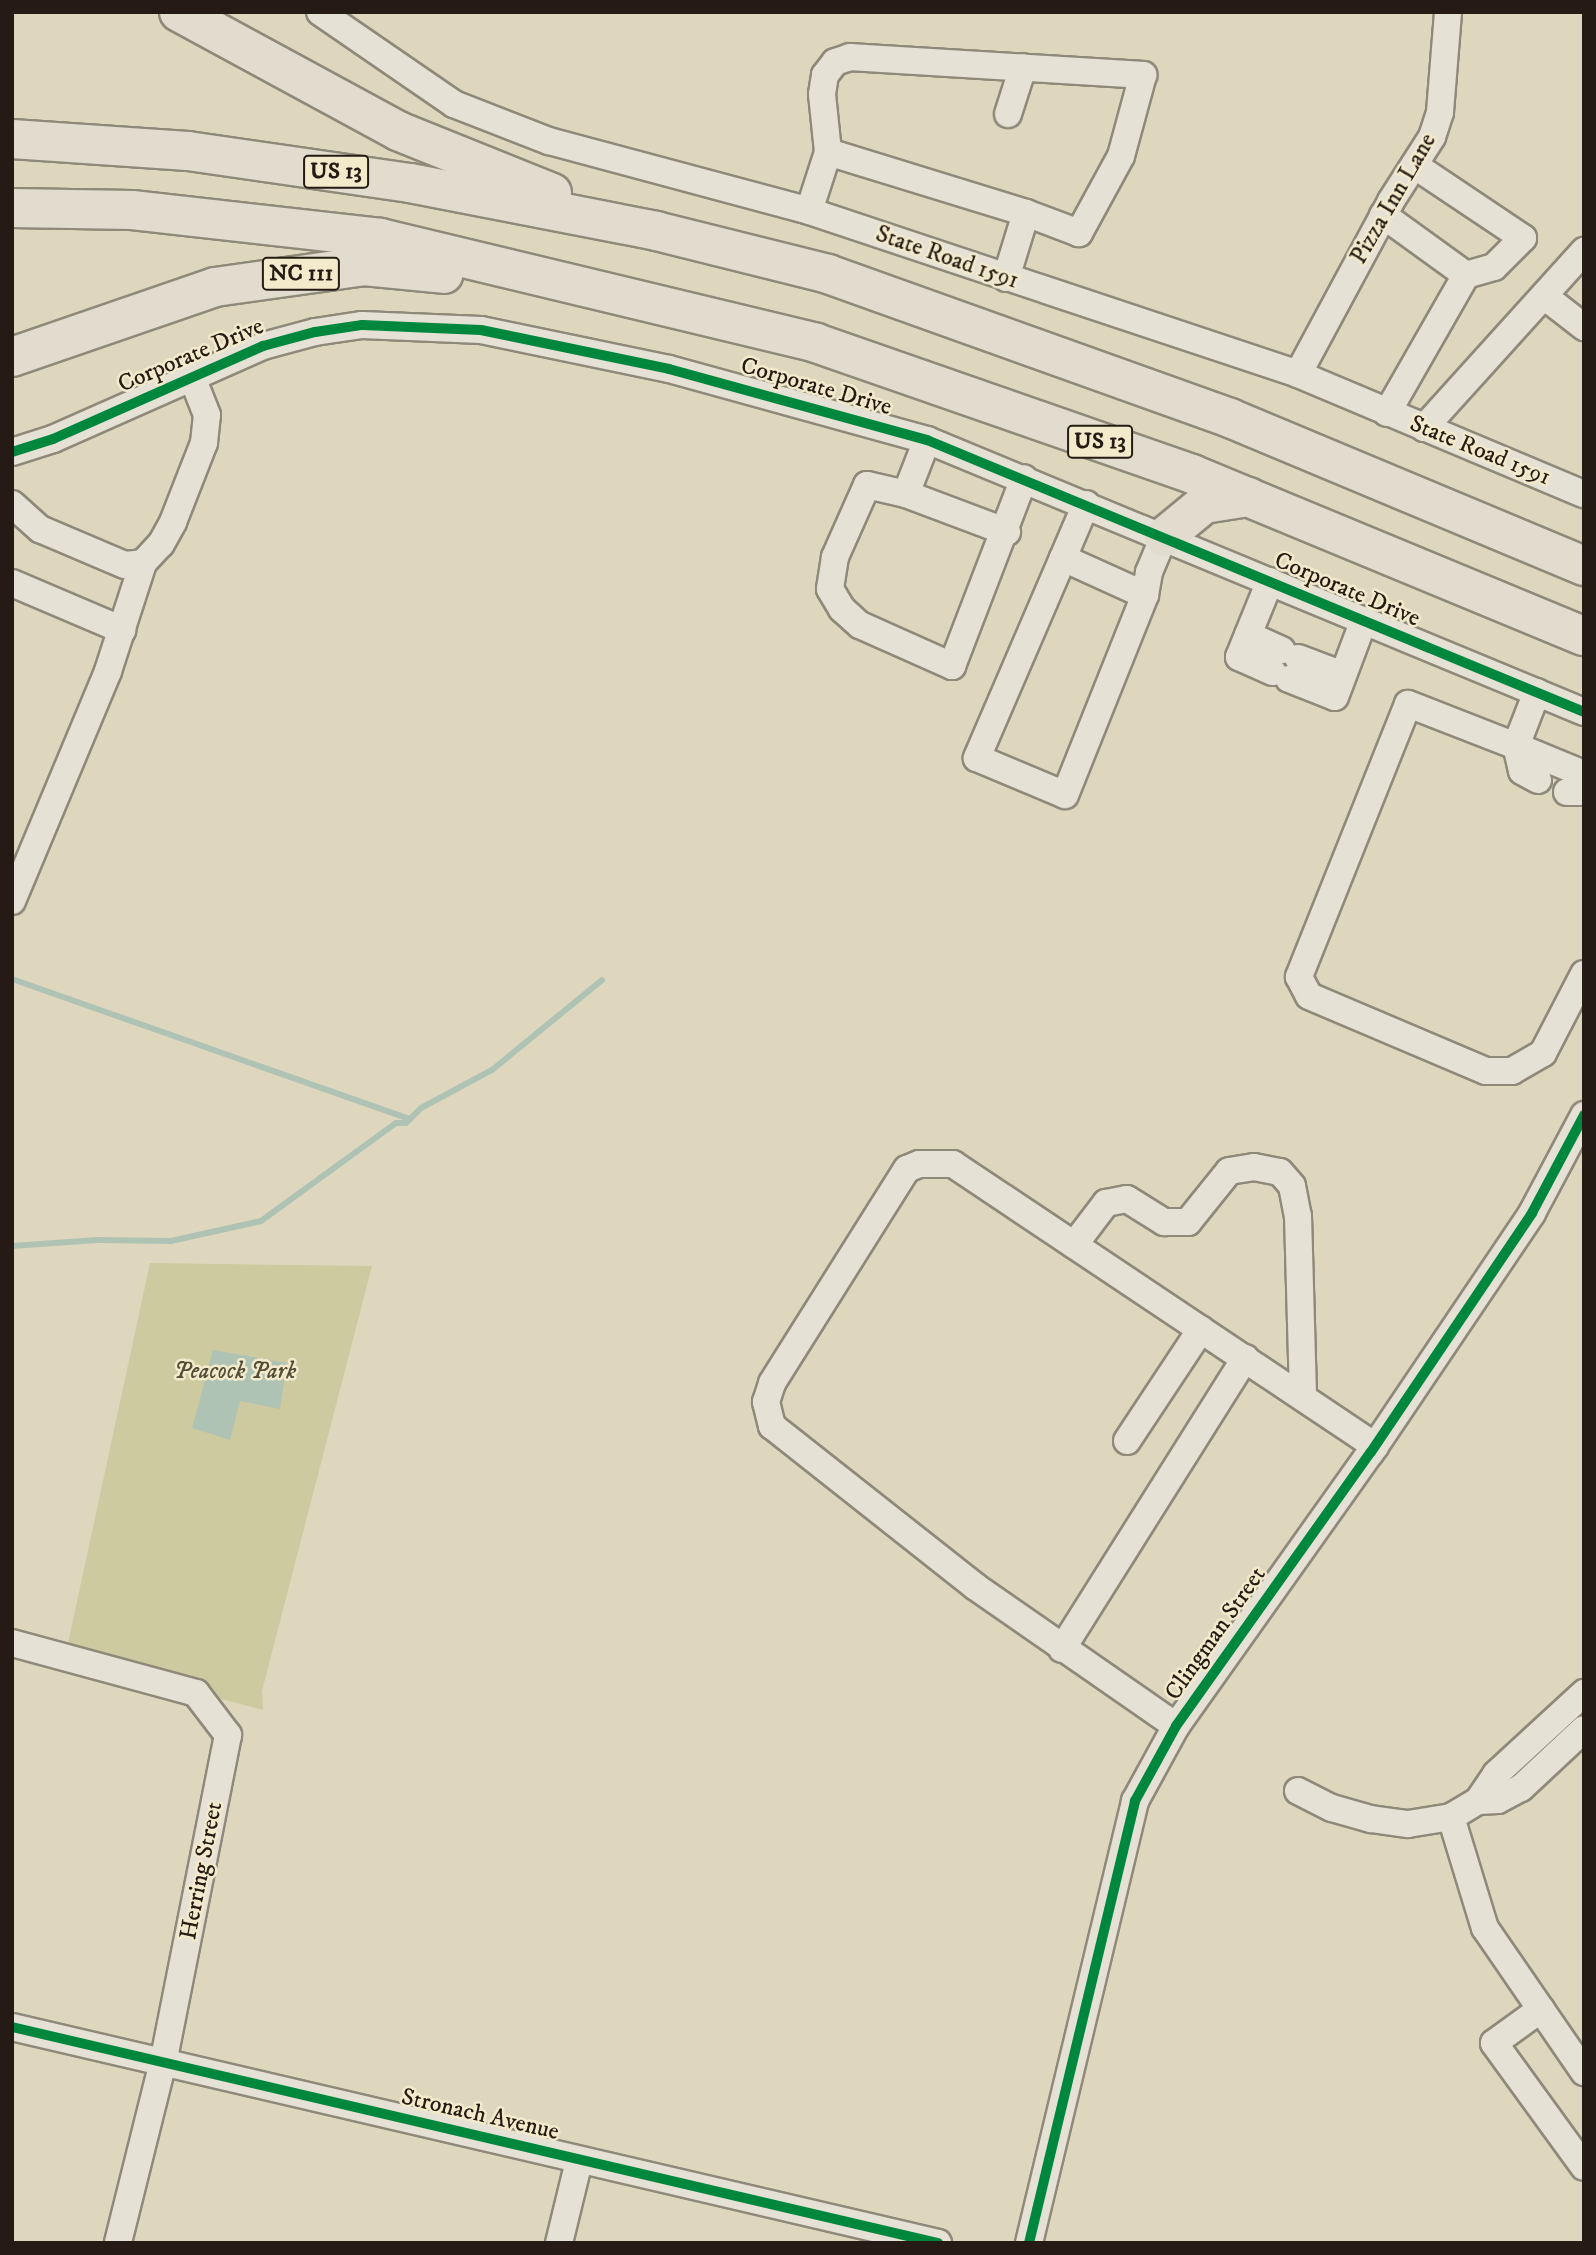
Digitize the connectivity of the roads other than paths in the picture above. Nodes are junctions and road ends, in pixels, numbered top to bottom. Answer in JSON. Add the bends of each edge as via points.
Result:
{"nodes":[{"id":1,"x":179,"y":12,"type":"edge"},
{"id":2,"x":320,"y":12,"type":"edge"},
{"id":3,"x":1447,"y":12,"type":"edge"},
{"id":4,"x":1023,"y":67,"type":"junction"},
{"id":5,"x":1008,"y":114,"type":"dead end"},
{"id":6,"x":12,"y":139,"type":"edge"},
{"id":7,"x":828,"y":152,"type":"junction"},
{"id":8,"x":1414,"y":165,"type":"junction"},
{"id":9,"x":12,"y":208,"type":"edge"},
{"id":10,"x":809,"y":211,"type":"junction"},
{"id":11,"x":1026,"y":213,"type":"junction"},
{"id":12,"x":1383,"y":215,"type":"junction"},
{"id":13,"x":656,"y":231,"type":"junction"},
{"id":14,"x":1584,"y":251,"type":"edge"},
{"id":15,"x":1466,"y":275,"type":"junction"},
{"id":16,"x":1006,"y":278,"type":"junction"},
{"id":17,"x":601,"y":289,"type":"junction"},
{"id":18,"x":1544,"y":296,"type":"junction"},
{"id":19,"x":1584,"y":327,"type":"edge"},
{"id":20,"x":12,"y":357,"type":"edge"},
{"id":21,"x":1298,"y":374,"type":"junction"},
{"id":22,"x":192,"y":377,"type":"junction"},
{"id":23,"x":1387,"y":413,"type":"junction"},
{"id":24,"x":1424,"y":428,"type":"junction"},
{"id":25,"x":927,"y":440,"type":"junction"},
{"id":26,"x":1132,"y":453,"type":"junction"},
{"id":27,"x":13,"y":454,"type":"edge"},
{"id":28,"x":1024,"y":478,"type":"junction"},
{"id":29,"x":1579,"y":484,"type":"edge"},
{"id":30,"x":906,"y":494,"type":"junction"},
{"id":31,"x":1248,"y":497,"type":"junction"},
{"id":32,"x":12,"y":504,"type":"edge"},
{"id":33,"x":1086,"y":504,"type":"junction"},
{"id":34,"x":1007,"y":531,"type":"junction"},
{"id":35,"x":1164,"y":537,"type":"junction"},
{"id":36,"x":1062,"y":558,"type":"junction"},
{"id":37,"x":144,"y":563,"type":"junction"},
{"id":38,"x":1584,"y":566,"type":"edge"},
{"id":39,"x":1270,"y":581,"type":"junction"},
{"id":40,"x":12,"y":583,"type":"edge"},
{"id":41,"x":1145,"y":595,"type":"junction"},
{"id":42,"x":1364,"y":620,"type":"junction"},
{"id":43,"x":122,"y":630,"type":"junction"},
{"id":44,"x":1584,"y":636,"type":"edge"},
{"id":45,"x":1537,"y":692,"type":"junction"},
{"id":46,"x":1584,"y":712,"type":"edge"},
{"id":47,"x":1516,"y":746,"type":"junction"},
{"id":48,"x":1538,"y":780,"type":"dead end"},
{"id":49,"x":1578,"y":786,"type":"edge"},
{"id":50,"x":12,"y":901,"type":"edge"},
{"id":51,"x":1584,"y":974,"type":"edge"},
{"id":52,"x":1584,"y":1115,"type":"edge"},
{"id":53,"x":1074,"y":1245,"type":"junction"},
{"id":54,"x":1201,"y":1329,"type":"junction"},
{"id":55,"x":1245,"y":1357,"type":"junction"},
{"id":56,"x":1303,"y":1397,"type":"junction"},
{"id":57,"x":1127,"y":1441,"type":"dead end"},
{"id":58,"x":1376,"y":1446,"type":"junction"},
{"id":59,"x":12,"y":1643,"type":"edge"},
{"id":60,"x":1062,"y":1649,"type":"junction"},
{"id":61,"x":1584,"y":1693,"type":"edge"},
{"id":62,"x":1176,"y":1726,"type":"junction"},
{"id":63,"x":1584,"y":1729,"type":"edge"},
{"id":64,"x":1297,"y":1791,"type":"dead end"},
{"id":65,"x":1478,"y":1801,"type":"junction"},
{"id":66,"x":1451,"y":1817,"type":"junction"},
{"id":67,"x":1541,"y":2009,"type":"junction"},
{"id":68,"x":12,"y":2027,"type":"edge"},
{"id":69,"x":163,"y":2062,"type":"junction"},
{"id":70,"x":1582,"y":2067,"type":"edge"},
{"id":71,"x":579,"y":2161,"type":"junction"},
{"id":72,"x":1584,"y":2167,"type":"edge"},
{"id":73,"x":118,"y":2243,"type":"edge"},
{"id":74,"x":559,"y":2243,"type":"edge"},
{"id":75,"x":938,"y":2243,"type":"edge"},
{"id":76,"x":1029,"y":2243,"type":"edge"}],
"edges":[{"from":1,"to":13,"type":"highway","via":[[398,131]]},
{"from":2,"to":10,"type":"street","name":"State Road 1591","via":[[454,104],[549,141]]},
{"from":3,"to":8,"type":"street","name":"Pizza Inn Lane","via":[[1440,112],[1432,137]]},
{"from":4,"to":5,"type":"street"},
{"from":4,"to":7,"type":"street","via":[[850,57],[835,62],[825,75],[822,94]]},
{"from":4,"to":11,"type":"street","via":[[1143,75],[1121,156],[1079,233]]},
{"from":6,"to":13,"type":"highway","number":"US 13","via":[[202,153],[410,183]]},
{"from":7,"to":10,"type":"street"},
{"from":7,"to":11,"type":"street"},
{"from":8,"to":12,"type":"street","name":"Pizza Inn Lane"},
{"from":8,"to":15,"type":"street","via":[[1523,238],[1494,267]]},
{"from":9,"to":17,"type":"highway","number":"US 13","via":[[132,210],[380,238]]},
{"from":10,"to":16,"type":"street","name":"State Road 1591"},
{"from":11,"to":16,"type":"street"},
{"from":12,"to":15,"type":"street"},
{"from":12,"to":21,"type":"street","name":"Pizza Inn Lane","via":[[1350,276],[1338,312]]},
{"from":13,"to":38,"type":"highway","number":"US 13","via":[[828,274],[1230,418]]},
{"from":14,"to":18,"type":"street"},
{"from":15,"to":23,"type":"street"},
{"from":16,"to":21,"type":"street","name":"State Road 1591"},
{"from":17,"to":20,"type":"highway","number":"NC 111","via":[[364,266],[215,286]]},
{"from":17,"to":26,"type":"highway","number":"US 13","via":[[816,343]]},
{"from":18,"to":19,"type":"street"},
{"from":18,"to":24,"type":"street"},
{"from":21,"to":23,"type":"street","name":"State Road 1591"},
{"from":22,"to":25,"type":"street","name":"Corporate Drive","via":[[263,346],[315,332],[362,325],[456,328],[669,369]]},
{"from":22,"to":27,"type":"street","name":"Corporate Drive"},
{"from":22,"to":37,"type":"street","via":[[207,415],[204,443],[173,522]]},
{"from":23,"to":24,"type":"street","name":"State Road 1591"},
{"from":24,"to":29,"type":"street","name":"State Road 1591"},
{"from":25,"to":28,"type":"street","name":"Corporate Drive"},
{"from":25,"to":30,"type":"street"},
{"from":26,"to":31,"type":"highway","number":"US 13"},
{"from":26,"to":35,"type":"highway","via":[[1152,472],[1166,498],[1169,519]]},
{"from":28,"to":33,"type":"street","name":"Corporate Drive"},
{"from":28,"to":34,"type":"street"},
{"from":30,"to":34,"type":"street"},
{"from":30,"to":34,"type":"street","via":[[867,485],[835,556],[830,589],[842,609],[860,625],[951,666]]},
{"from":31,"to":35,"type":"highway","via":[[1204,504]]},
{"from":31,"to":44,"type":"highway","number":"US 13"},
{"from":32,"to":37,"type":"street","via":[[40,529],[125,565]]},
{"from":33,"to":35,"type":"street","name":"Corporate Drive"},
{"from":33,"to":36,"type":"street"},
{"from":35,"to":39,"type":"street","name":"Corporate Drive"},
{"from":35,"to":41,"type":"street"},
{"from":36,"to":41,"type":"street"},
{"from":36,"to":41,"type":"street","via":[[977,758],[1065,795]]},
{"from":37,"to":43,"type":"street"},
{"from":39,"to":42,"type":"street","name":"Corporate Drive"},
{"from":39,"to":42,"type":"street","via":[[1239,657],[1343,675]]},
{"from":40,"to":43,"type":"street"},
{"from":42,"to":45,"type":"street","name":"Corporate Drive"},
{"from":43,"to":50,"type":"street"},
{"from":45,"to":46,"type":"street","name":"Corporate Drive"},
{"from":45,"to":47,"type":"street"},
{"from":47,"to":48,"type":"street","via":[[1522,771]]},
{"from":47,"to":49,"type":"street"},
{"from":47,"to":51,"type":"street","via":[[1409,704],[1300,965],[1302,989],[1486,1071],[1512,1071],[1543,1054]]},
{"from":52,"to":58,"type":"street","name":"Clingman Street","via":[[1532,1213]]},
{"from":53,"to":54,"type":"street"},
{"from":53,"to":56,"type":"street","via":[[1106,1203],[1127,1199],[1164,1222],[1188,1222],[1229,1171],[1254,1167],[1280,1172],[1292,1186],[1298,1216]]},
{"from":53,"to":60,"type":"street","via":[[953,1164],[919,1164],[907,1169],[772,1382],[766,1402],[772,1426]]},
{"from":54,"to":55,"type":"street"},
{"from":54,"to":57,"type":"street"},
{"from":55,"to":56,"type":"street"},
{"from":55,"to":60,"type":"street"},
{"from":56,"to":58,"type":"street"},
{"from":58,"to":62,"type":"street","name":"Clingman Street"},
{"from":59,"to":69,"type":"street","name":"Herring Street","via":[[196,1692],[228,1735]]},
{"from":60,"to":62,"type":"street"},
{"from":61,"to":65,"type":"street","via":[[1496,1774]]},
{"from":62,"to":76,"type":"street","name":"Clingman Street","via":[[1135,1801]]},
{"from":63,"to":65,"type":"street","via":[[1521,1788],[1498,1800]]},
{"from":64,"to":66,"type":"street","via":[[1332,1808],[1371,1819],[1408,1824]]},
{"from":65,"to":66,"type":"street"},
{"from":66,"to":67,"type":"street","via":[[1485,1928]]},
{"from":67,"to":70,"type":"street"},
{"from":67,"to":72,"type":"street","via":[[1494,2043]]},
{"from":68,"to":69,"type":"street","name":"Stronach Avenue"},
{"from":69,"to":71,"type":"street","name":"Stronach Avenue"},
{"from":69,"to":73,"type":"street","name":"Herring Street"},
{"from":71,"to":74,"type":"street"},
{"from":71,"to":75,"type":"street","name":"Stronach Avenue"}]}
